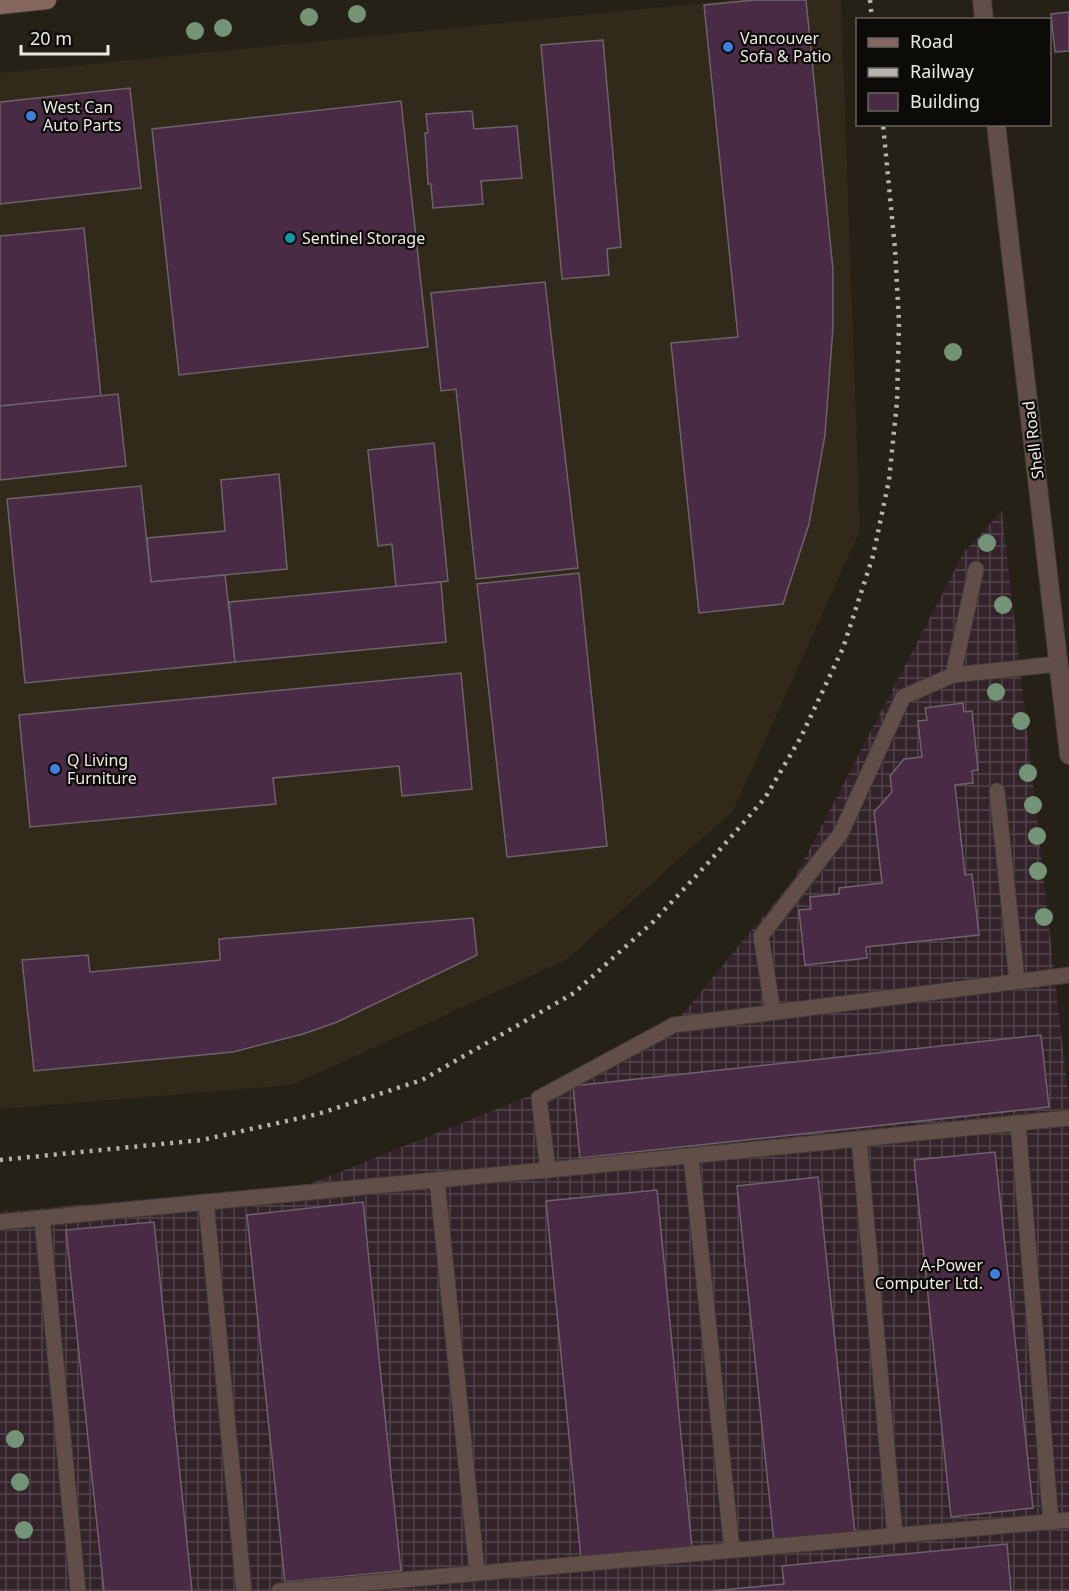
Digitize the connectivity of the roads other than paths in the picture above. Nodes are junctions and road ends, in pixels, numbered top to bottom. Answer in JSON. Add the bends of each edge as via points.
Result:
{"nodes":[{"id":1,"x":47,"y":0,"type":"edge"},
{"id":2,"x":982,"y":0,"type":"edge"},
{"id":3,"x":0,"y":5,"type":"edge"},
{"id":4,"x":984,"y":18,"type":"edge"},
{"id":5,"x":996,"y":126,"type":"edge"},
{"id":6,"x":976,"y":569,"type":"dead end"},
{"id":7,"x":1058,"y":663,"type":"junction"},
{"id":8,"x":953,"y":675,"type":"junction"},
{"id":9,"x":1069,"y":755,"type":"edge"},
{"id":10,"x":997,"y":791,"type":"dead end"},
{"id":11,"x":1069,"y":975,"type":"edge"},
{"id":12,"x":1017,"y":981,"type":"junction"},
{"id":13,"x":773,"y":1012,"type":"junction"},
{"id":14,"x":1069,"y":1118,"type":"edge"},
{"id":15,"x":1018,"y":1123,"type":"junction"},
{"id":16,"x":859,"y":1139,"type":"junction"},
{"id":17,"x":691,"y":1156,"type":"junction"},
{"id":18,"x":548,"y":1170,"type":"junction"},
{"id":19,"x":437,"y":1180,"type":"junction"},
{"id":20,"x":206,"y":1202,"type":"junction"},
{"id":21,"x":42,"y":1219,"type":"junction"},
{"id":22,"x":0,"y":1222,"type":"edge"},
{"id":23,"x":1069,"y":1520,"type":"edge"},
{"id":24,"x":1051,"y":1522,"type":"junction"},
{"id":25,"x":895,"y":1536,"type":"junction"},
{"id":26,"x":732,"y":1550,"type":"junction"},
{"id":27,"x":477,"y":1572,"type":"junction"},
{"id":28,"x":78,"y":1591,"type":"edge"},
{"id":29,"x":244,"y":1591,"type":"edge"},
{"id":30,"x":279,"y":1591,"type":"edge"}],
"edges":[{"from":1,"to":3,"type":"main road"},
{"from":2,"to":4,"type":"street"},
{"from":5,"to":7,"type":"street","name":"Shell Road"},
{"from":6,"to":8,"type":"lane"},
{"from":7,"to":8,"type":"lane"},
{"from":7,"to":9,"type":"street","name":"Shell Road"},
{"from":8,"to":13,"type":"lane","via":[[903,697],[841,833],[762,936]]},
{"from":10,"to":12,"type":"lane"},
{"from":11,"to":12,"type":"lane"},
{"from":12,"to":13,"type":"lane"},
{"from":13,"to":18,"type":"lane","via":[[674,1025],[539,1098]]},
{"from":14,"to":15,"type":"lane"},
{"from":15,"to":16,"type":"lane"},
{"from":15,"to":24,"type":"lane"},
{"from":16,"to":17,"type":"lane"},
{"from":16,"to":25,"type":"lane"},
{"from":17,"to":18,"type":"lane"},
{"from":17,"to":26,"type":"lane"},
{"from":18,"to":19,"type":"lane"},
{"from":19,"to":20,"type":"lane"},
{"from":19,"to":27,"type":"lane"},
{"from":20,"to":21,"type":"lane"},
{"from":20,"to":29,"type":"lane"},
{"from":21,"to":22,"type":"lane"},
{"from":21,"to":28,"type":"lane"},
{"from":23,"to":24,"type":"lane"},
{"from":24,"to":25,"type":"lane"},
{"from":25,"to":26,"type":"lane"},
{"from":26,"to":27,"type":"lane"},
{"from":27,"to":30,"type":"lane"}]}
